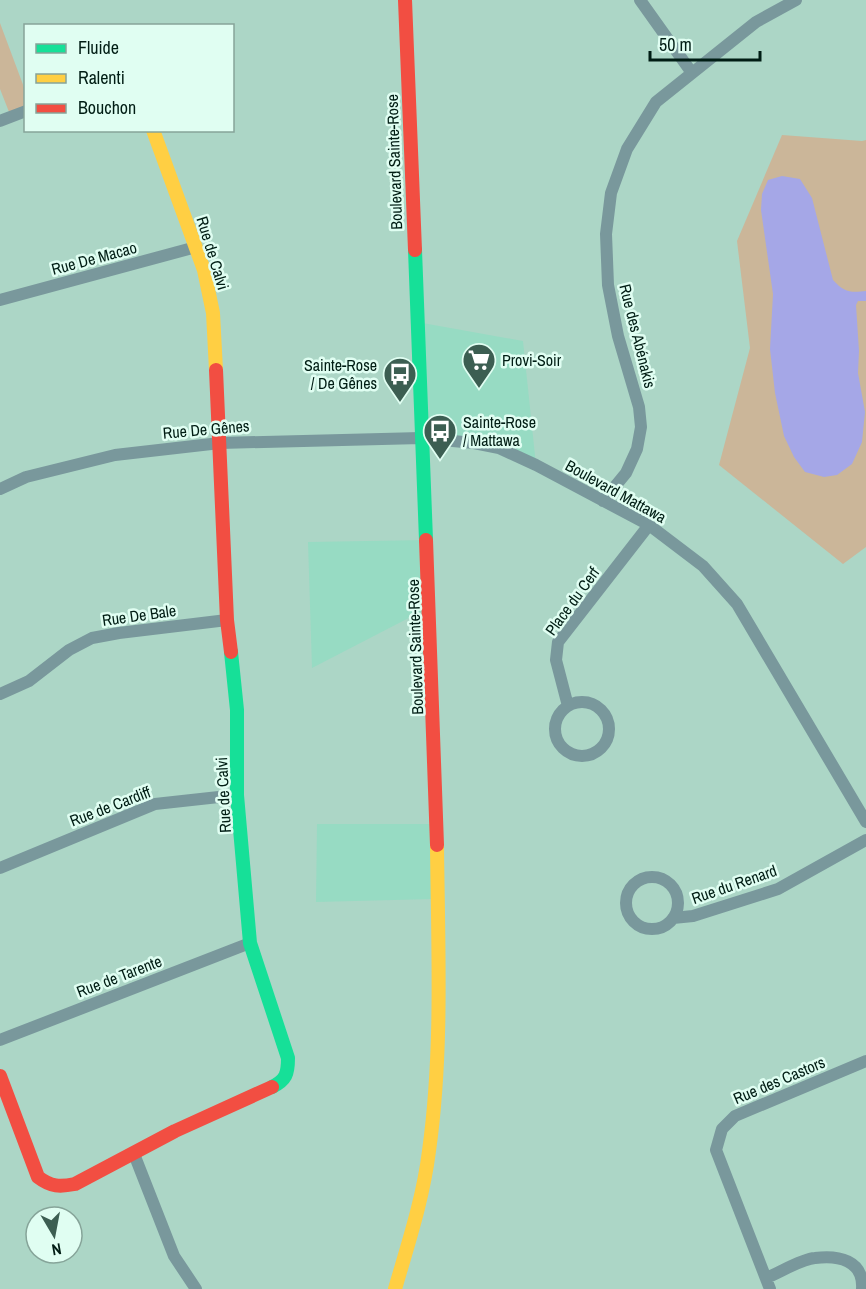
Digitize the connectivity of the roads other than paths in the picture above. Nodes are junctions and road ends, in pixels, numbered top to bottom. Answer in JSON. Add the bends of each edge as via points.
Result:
{"nodes":[{"id":1,"x":405,"y":0,"type":"edge"},
{"id":2,"x":640,"y":0,"type":"edge"},
{"id":3,"x":796,"y":0,"type":"edge"},
{"id":4,"x":692,"y":73,"type":"junction"},
{"id":5,"x":24,"y":112,"type":"edge"},
{"id":6,"x":0,"y":121,"type":"edge"},
{"id":7,"x":154,"y":132,"type":"edge"},
{"id":8,"x":196,"y":247,"type":"junction"},
{"id":9,"x":0,"y":300,"type":"edge"},
{"id":10,"x":421,"y":438,"type":"junction"},
{"id":11,"x":220,"y":442,"type":"junction"},
{"id":12,"x":0,"y":489,"type":"edge"},
{"id":13,"x":603,"y":501,"type":"junction"},
{"id":14,"x":649,"y":525,"type":"junction"},
{"id":15,"x":227,"y":620,"type":"junction"},
{"id":16,"x":0,"y":694,"type":"edge"},
{"id":17,"x":568,"y":706,"type":"junction"},
{"id":18,"x":237,"y":795,"type":"junction"},
{"id":19,"x":866,"y":822,"type":"edge"},
{"id":20,"x":866,"y":840,"type":"edge"},
{"id":21,"x":0,"y":868,"type":"edge"},
{"id":22,"x":673,"y":918,"type":"junction"},
{"id":23,"x":250,"y":943,"type":"junction"},
{"id":24,"x":0,"y":1040,"type":"edge"},
{"id":25,"x":866,"y":1061,"type":"edge"},
{"id":26,"x":0,"y":1076,"type":"edge"},
{"id":27,"x":134,"y":1154,"type":"junction"},
{"id":28,"x":768,"y":1284,"type":"edge"},
{"id":29,"x":196,"y":1289,"type":"edge"},
{"id":30,"x":395,"y":1289,"type":"edge"},
{"id":31,"x":862,"y":1289,"type":"edge"}],
"edges":[{"from":1,"to":10,"type":"street","name":"Boulevard Sainte-Rose"},
{"from":2,"to":4,"type":"street"},
{"from":3,"to":4,"type":"street","name":"Rue des Abénakis","via":[[756,22]]},
{"from":4,"to":13,"type":"street","name":"Rue des Abénakis","via":[[656,102],[627,149],[611,193],[606,234],[608,285],[641,427],[637,449],[626,472]]},
{"from":5,"to":6,"type":"street"},
{"from":7,"to":8,"type":"street","name":"Rue de Calvi"},
{"from":8,"to":9,"type":"street","name":"Rue De Macao"},
{"from":8,"to":11,"type":"street","name":"Rue de Calvi","via":[[213,313]]},
{"from":10,"to":11,"type":"street","name":"Rue De Gênes"},
{"from":10,"to":13,"type":"street","name":"Boulevard Mattawa","via":[[499,448]]},
{"from":10,"to":30,"type":"street","name":"Boulevard Sainte-Rose","via":[[437,814],[436,1083],[419,1207]]},
{"from":11,"to":12,"type":"street","name":"Rue De Gênes","via":[[115,454],[26,477]]},
{"from":11,"to":15,"type":"street","name":"Rue de Calvi"},
{"from":13,"to":14,"type":"street","name":"Boulevard Mattawa"},
{"from":14,"to":17,"type":"street","name":"Place du Cerf","via":[[558,642],[555,660]]},
{"from":14,"to":19,"type":"street","name":"Boulevard Mattawa","via":[[703,566],[737,604]]},
{"from":15,"to":16,"type":"street","name":"Rue De Bale","via":[[92,638],[69,650],[29,681]]},
{"from":15,"to":18,"type":"street","name":"Rue de Calvi","via":[[237,710]]},
{"from":17,"to":17,"type":"street","via":[[557,718],[558,742],[578,756],[596,752],[603,746],[609,729],[602,711],[586,703]]},
{"from":18,"to":21,"type":"street","name":"Rue de Cardiff","via":[[154,804]]},
{"from":18,"to":23,"type":"street","name":"Rue de Calvi"},
{"from":20,"to":22,"type":"street","name":"Rue du Renard","via":[[778,889],[693,916]]},
{"from":22,"to":22,"type":"street","name":"Rue du Renard","via":[[678,902],[665,880],[648,877],[632,885],[625,901],[635,924],[651,930]]},
{"from":23,"to":24,"type":"street","name":"Rue de Tarente"},
{"from":23,"to":27,"type":"street","name":"Rue de Calvi","via":[[288,1058],[282,1082]]},
{"from":25,"to":28,"type":"street","name":"Rue des Castors","via":[[735,1116],[722,1129],[716,1150]]},
{"from":26,"to":27,"type":"street","name":"Rue de Calvi","via":[[38,1177],[49,1186],[75,1184]]},
{"from":27,"to":29,"type":"street","via":[[174,1256]]},
{"from":28,"to":31,"type":"street","name":"Rue des Castors","via":[[813,1258],[844,1259],[854,1264],[863,1278]]}]}
